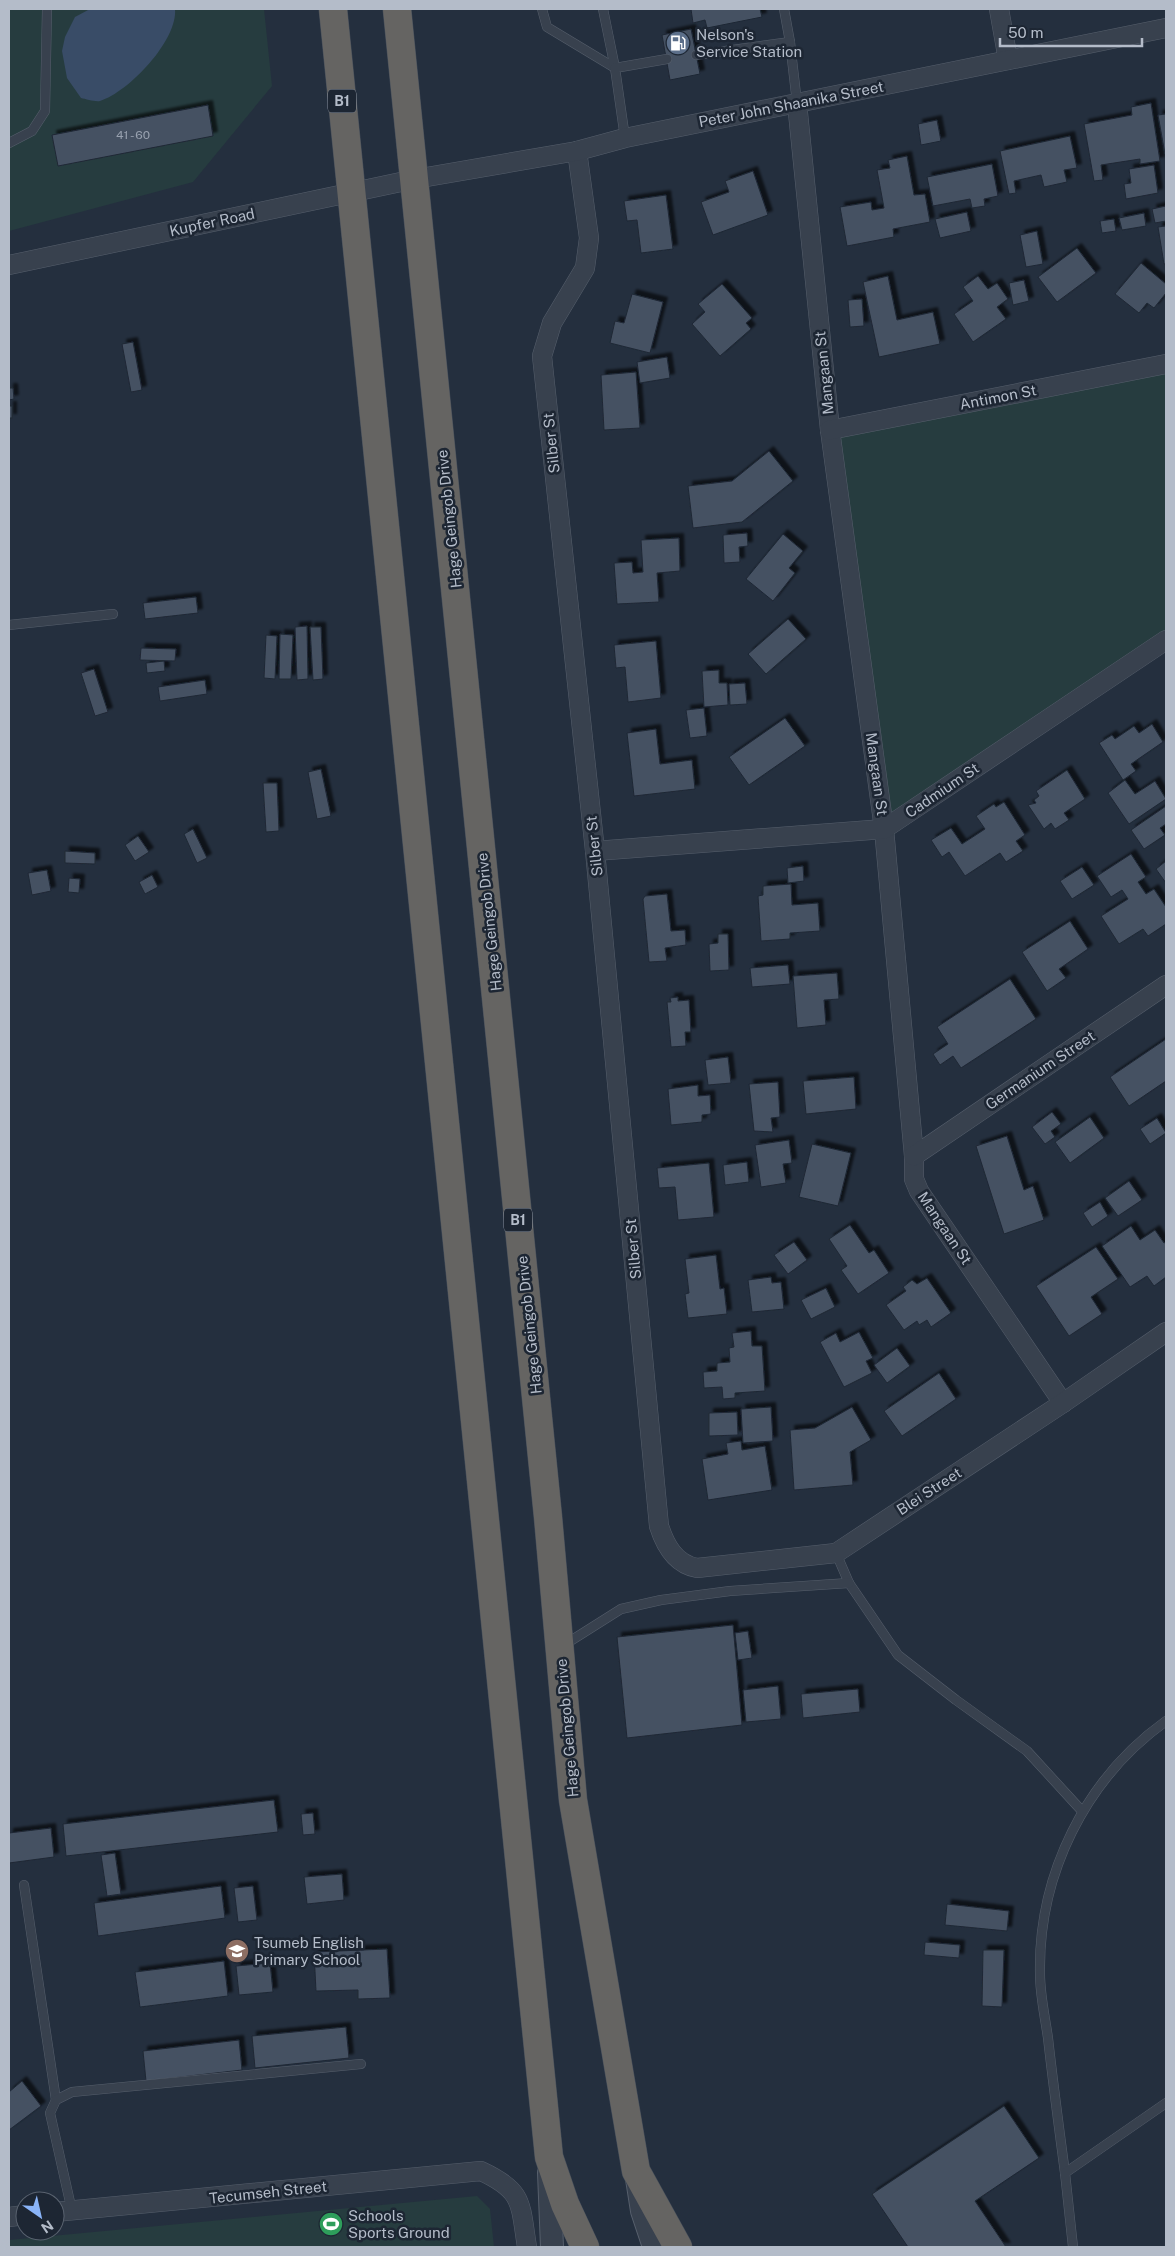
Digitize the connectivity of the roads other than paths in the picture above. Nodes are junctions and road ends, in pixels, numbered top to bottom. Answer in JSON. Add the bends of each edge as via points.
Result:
{"nodes":[{"id":1,"x":47,"y":9,"type":"edge"},
{"id":2,"x":333,"y":9,"type":"edge"},
{"id":3,"x":397,"y":9,"type":"edge"},
{"id":4,"x":542,"y":9,"type":"edge"},
{"id":5,"x":603,"y":9,"type":"edge"},
{"id":6,"x":784,"y":9,"type":"edge"},
{"id":7,"x":999,"y":9,"type":"edge"},
{"id":8,"x":1166,"y":28,"type":"edge"},
{"id":9,"x":790,"y":42,"type":"junction"},
{"id":10,"x":696,"y":55,"type":"dead end"},
{"id":11,"x":667,"y":59,"type":"dead end"},
{"id":12,"x":1008,"y":60,"type":"junction"},
{"id":13,"x":615,"y":68,"type":"junction"},
{"id":14,"x":797,"y":103,"type":"junction"},
{"id":15,"x":626,"y":138,"type":"junction"},
{"id":16,"x":9,"y":143,"type":"edge"},
{"id":17,"x":577,"y":151,"type":"junction"},
{"id":18,"x":415,"y":180,"type":"junction"},
{"id":19,"x":352,"y":193,"type":"junction"},
{"id":20,"x":9,"y":265,"type":"edge"},
{"id":21,"x":1166,"y":364,"type":"edge"},
{"id":22,"x":830,"y":430,"type":"junction"},
{"id":23,"x":113,"y":614,"type":"dead end"},
{"id":24,"x":9,"y":625,"type":"edge"},
{"id":25,"x":1166,"y":640,"type":"edge"},
{"id":26,"x":884,"y":829,"type":"junction"},
{"id":27,"x":595,"y":851,"type":"junction"},
{"id":28,"x":1166,"y":985,"type":"edge"},
{"id":29,"x":914,"y":1156,"type":"junction"},
{"id":30,"x":1166,"y":1332,"type":"edge"},
{"id":31,"x":1063,"y":1403,"type":"junction"},
{"id":32,"x":670,"y":1550,"type":"joint"},
{"id":33,"x":836,"y":1553,"type":"junction"},
{"id":34,"x":849,"y":1583,"type":"junction"},
{"id":35,"x":559,"y":1648,"type":"junction"},
{"id":36,"x":1166,"y":1721,"type":"edge"},
{"id":37,"x":1082,"y":1811,"type":"junction"},
{"id":38,"x":24,"y":1885,"type":"dead end"},
{"id":39,"x":361,"y":2064,"type":"dead end"},
{"id":40,"x":56,"y":2100,"type":"junction"},
{"id":41,"x":1166,"y":2103,"type":"edge"},
{"id":42,"x":549,"y":2157,"type":"junction"},
{"id":43,"x":636,"y":2171,"type":"junction"},
{"id":44,"x":1065,"y":2173,"type":"junction"},
{"id":45,"x":60,"y":2191,"type":"edge"},
{"id":46,"x":65,"y":2212,"type":"edge"},
{"id":47,"x":527,"y":2247,"type":"edge"},
{"id":48,"x":552,"y":2247,"type":"edge"},
{"id":49,"x":585,"y":2247,"type":"edge"},
{"id":50,"x":654,"y":2247,"type":"edge"},
{"id":51,"x":678,"y":2247,"type":"edge"},
{"id":52,"x":1073,"y":2247,"type":"edge"}],
"edges":[{"from":1,"to":16,"type":"lane","via":[[45,112],[32,131]]},
{"from":2,"to":19,"type":"highway","number":"B1"},
{"from":3,"to":18,"type":"highway","number":"B1"},
{"from":4,"to":13,"type":"lane","via":[[547,27]]},
{"from":5,"to":13,"type":"lane"},
{"from":6,"to":9,"type":"lane"},
{"from":7,"to":12,"type":"street"},
{"from":8,"to":12,"type":"street","name":"Peter John Shaanika Street"},
{"from":9,"to":10,"type":"lane"},
{"from":9,"to":14,"type":"lane"},
{"from":11,"to":13,"type":"lane"},
{"from":12,"to":14,"type":"street","name":"Peter John Shaanika Street"},
{"from":13,"to":15,"type":"lane"},
{"from":14,"to":15,"type":"street","name":"Peter John Shaanika Street"},
{"from":14,"to":22,"type":"street","name":"Mangaan St"},
{"from":15,"to":17,"type":"street","name":"Peter John Shaanika Street"},
{"from":17,"to":18,"type":"street","name":"Peter John Shaanika Street"},
{"from":17,"to":27,"type":"street","name":"Silber St","via":[[589,238],[585,268],[552,323],[542,356]]},
{"from":18,"to":19,"type":"street","name":"Kupfer Road"},
{"from":18,"to":35,"type":"highway","name":"Hage Geingob Drive","number":"B1"},
{"from":19,"to":20,"type":"street","name":"Kupfer Road"},
{"from":19,"to":42,"type":"highway","number":"B1"},
{"from":21,"to":22,"type":"street","name":"Antimon St"},
{"from":22,"to":26,"type":"street","name":"Mangaan St"},
{"from":23,"to":24,"type":"lane"},
{"from":25,"to":26,"type":"street","name":"Cadmium St"},
{"from":26,"to":27,"type":"street","name":"Cadmium St"},
{"from":26,"to":29,"type":"street","name":"Mangaan St"},
{"from":27,"to":32,"type":"street","name":"Silber St","via":[[659,1526]]},
{"from":28,"to":29,"type":"street","name":"Germanium Street"},
{"from":29,"to":31,"type":"street","name":"Mangaan St","via":[[914,1179],[919,1191]]},
{"from":30,"to":31,"type":"street","name":"Blei Street"},
{"from":31,"to":33,"type":"street","name":"Blei Street"},
{"from":32,"to":33,"type":"street","name":"Blei Street","via":[[680,1561],[697,1568]]},
{"from":33,"to":34,"type":"lane"},
{"from":34,"to":35,"type":"lane","via":[[730,1591],[661,1600],[621,1609]]},
{"from":34,"to":37,"type":"lane","via":[[898,1655],[1027,1751]]},
{"from":35,"to":43,"type":"highway","name":"Hage Geingob Drive","number":"B1","via":[[573,1800]]},
{"from":36,"to":37,"type":"lane","via":[[1146,1735],[1115,1768]]},
{"from":37,"to":44,"type":"lane","via":[[1056,1869],[1042,1921],[1040,1975]]},
{"from":38,"to":40,"type":"lane"},
{"from":39,"to":40,"type":"lane","via":[[72,2092]]},
{"from":40,"to":45,"type":"lane","via":[[50,2113]]},
{"from":41,"to":44,"type":"lane"},
{"from":42,"to":48,"type":"street"},
{"from":42,"to":49,"type":"highway","number":"B1","via":[[565,2204]]},
{"from":43,"to":50,"type":"street","via":[[642,2211]]},
{"from":43,"to":51,"type":"highway","name":"Hage Geingob Drive","number":"B1"},
{"from":44,"to":52,"type":"lane"},
{"from":46,"to":47,"type":"street","name":"Tecumseh Street","via":[[481,2171],[502,2181],[515,2193],[522,2212]]}]}
